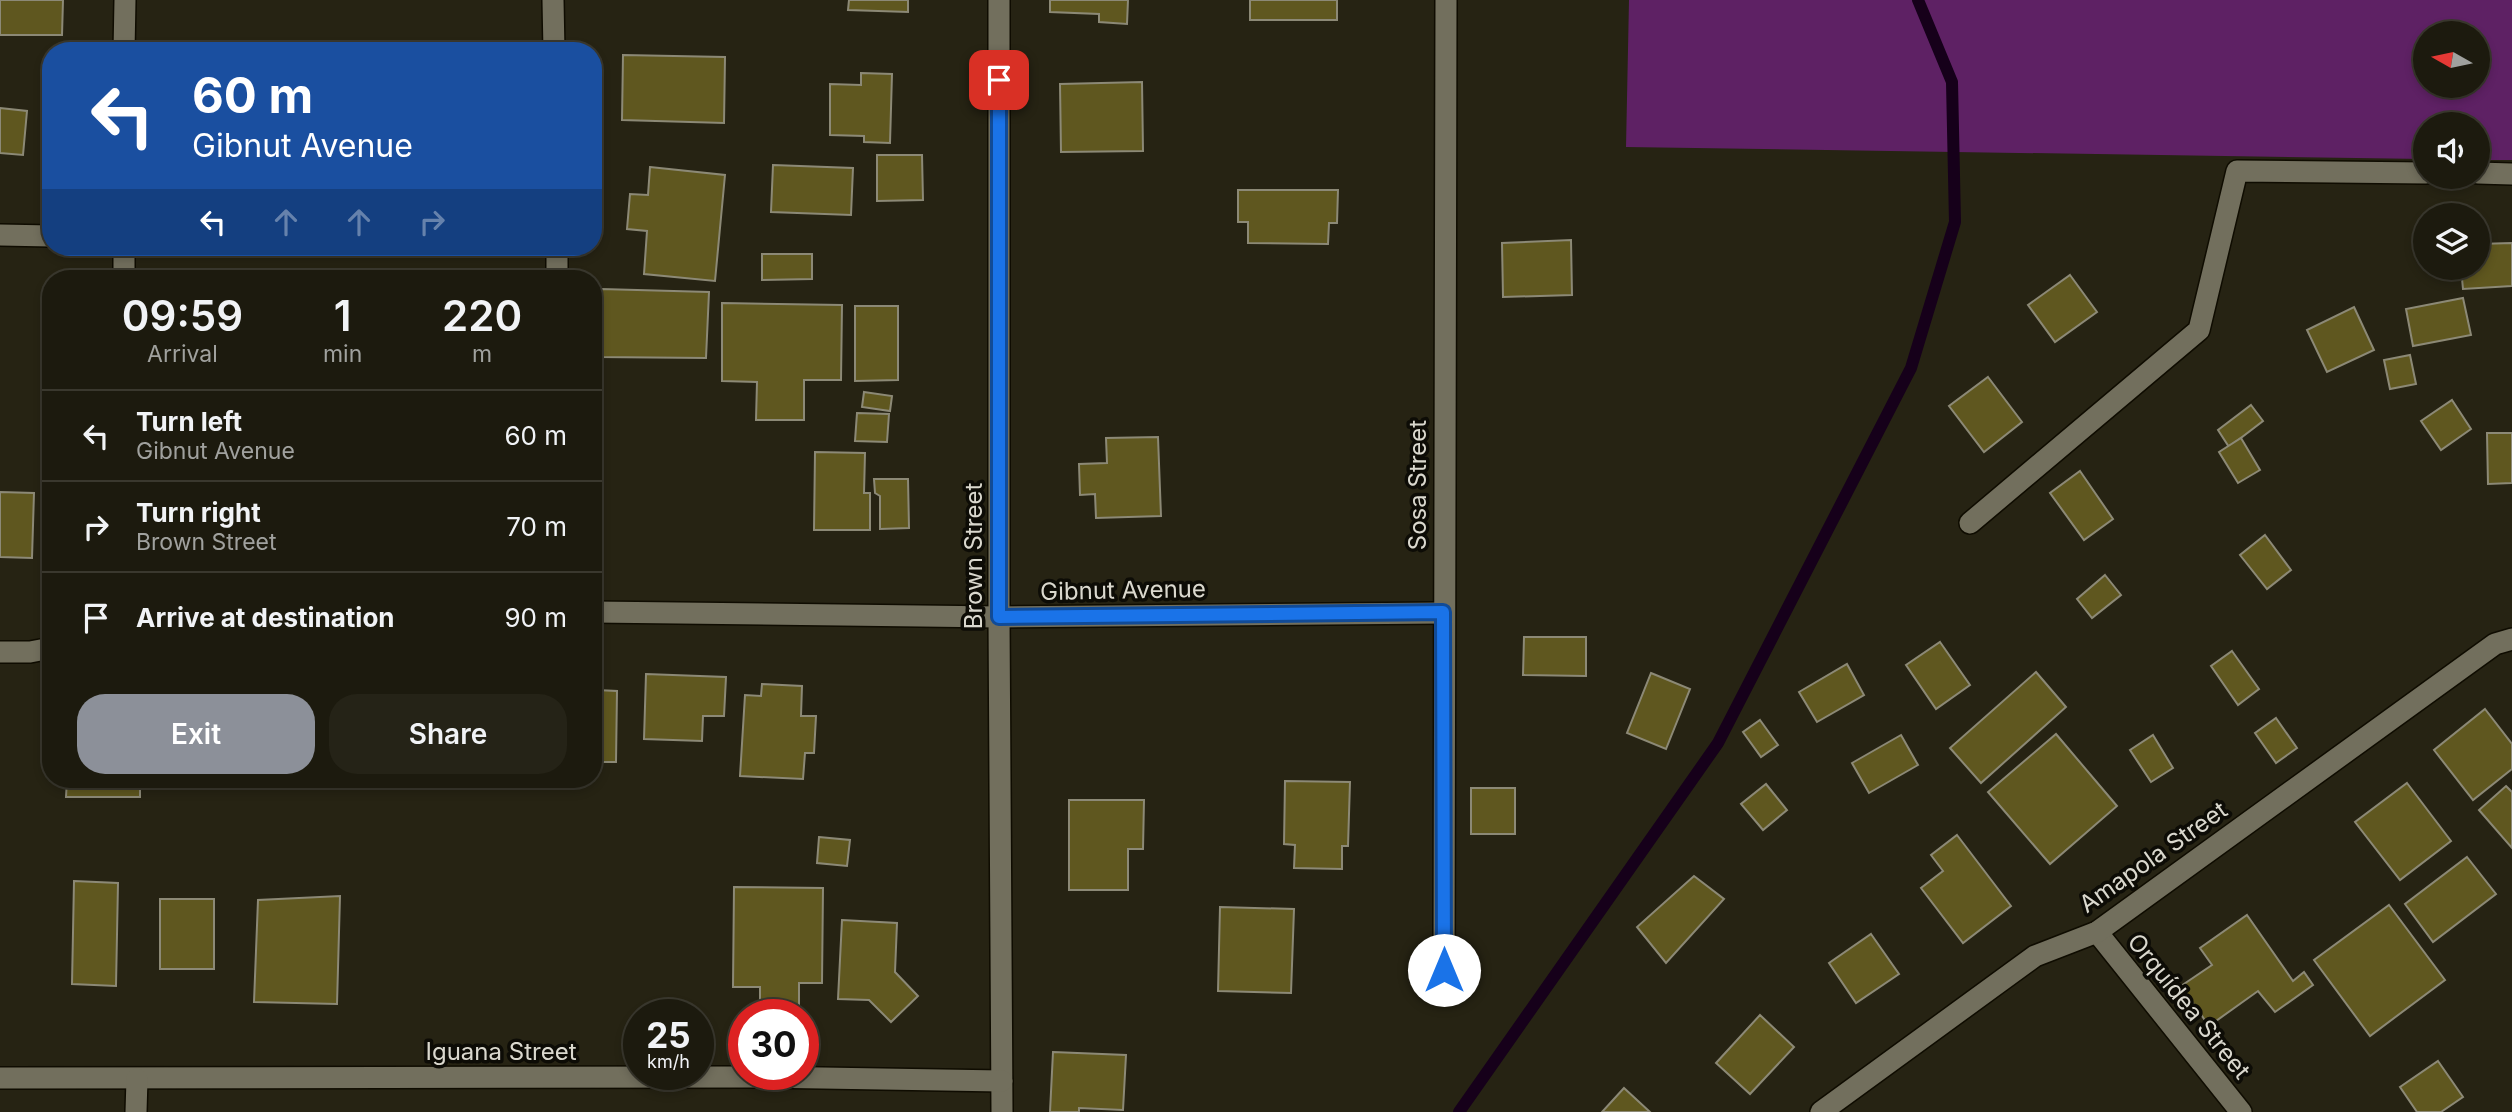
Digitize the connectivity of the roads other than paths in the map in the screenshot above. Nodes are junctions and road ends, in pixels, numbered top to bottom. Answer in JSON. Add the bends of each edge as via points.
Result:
{"nodes":[{"id":1,"x":125,"y":0,"type":"edge"},
{"id":2,"x":553,"y":0,"type":"edge"},
{"id":3,"x":999,"y":0,"type":"edge"},
{"id":4,"x":1446,"y":0,"type":"edge"},
{"id":5,"x":124,"y":42,"type":"edge"},
{"id":6,"x":554,"y":42,"type":"edge"},
{"id":7,"x":2413,"y":173,"type":"edge"},
{"id":8,"x":2490,"y":173,"type":"edge"},
{"id":9,"x":2512,"y":174,"type":"edge"},
{"id":10,"x":0,"y":236,"type":"edge"},
{"id":11,"x":42,"y":236,"type":"edge"},
{"id":12,"x":1970,"y":523,"type":"dead end"},
{"id":13,"x":602,"y":612,"type":"edge"},
{"id":14,"x":1443,"y":612,"type":"junction"},
{"id":15,"x":999,"y":617,"type":"junction"},
{"id":16,"x":2512,"y":639,"type":"edge"},
{"id":17,"x":42,"y":650,"type":"edge"},
{"id":18,"x":0,"y":652,"type":"edge"},
{"id":19,"x":2097,"y":932,"type":"junction"},
{"id":20,"x":1444,"y":970,"type":"dead end"},
{"id":21,"x":0,"y":1078,"type":"edge"},
{"id":22,"x":137,"y":1079,"type":"junction"},
{"id":23,"x":1002,"y":1081,"type":"junction"},
{"id":24,"x":136,"y":1112,"type":"edge"},
{"id":25,"x":1002,"y":1112,"type":"edge"},
{"id":26,"x":1822,"y":1112,"type":"edge"},
{"id":27,"x":2241,"y":1112,"type":"edge"}],
"edges":[{"from":1,"to":5,"type":"street"},
{"from":2,"to":6,"type":"street"},
{"from":3,"to":15,"type":"street","name":"Brown Street"},
{"from":4,"to":14,"type":"street","name":"Sosa Street"},
{"from":7,"to":12,"type":"street","via":[[2237,171],[2199,330]]},
{"from":8,"to":9,"type":"street"},
{"from":10,"to":11,"type":"street"},
{"from":13,"to":15,"type":"street","name":"Gibnut Avenue"},
{"from":14,"to":15,"type":"street","name":"Gibnut Avenue"},
{"from":14,"to":20,"type":"street","name":"Sosa Street"},
{"from":15,"to":23,"type":"street","name":"Brown Street"},
{"from":16,"to":19,"type":"street","name":"Amapola Street","via":[[2495,644]]},
{"from":17,"to":18,"type":"street"},
{"from":19,"to":26,"type":"street","name":"Amapola Street","via":[[2035,956]]},
{"from":19,"to":27,"type":"street","name":"Orquídea Street"},
{"from":21,"to":22,"type":"street","name":"Iguana Street"},
{"from":22,"to":23,"type":"street","name":"Iguana Street"},
{"from":22,"to":24,"type":"street"},
{"from":23,"to":25,"type":"street","name":"Brown Street"}]}
